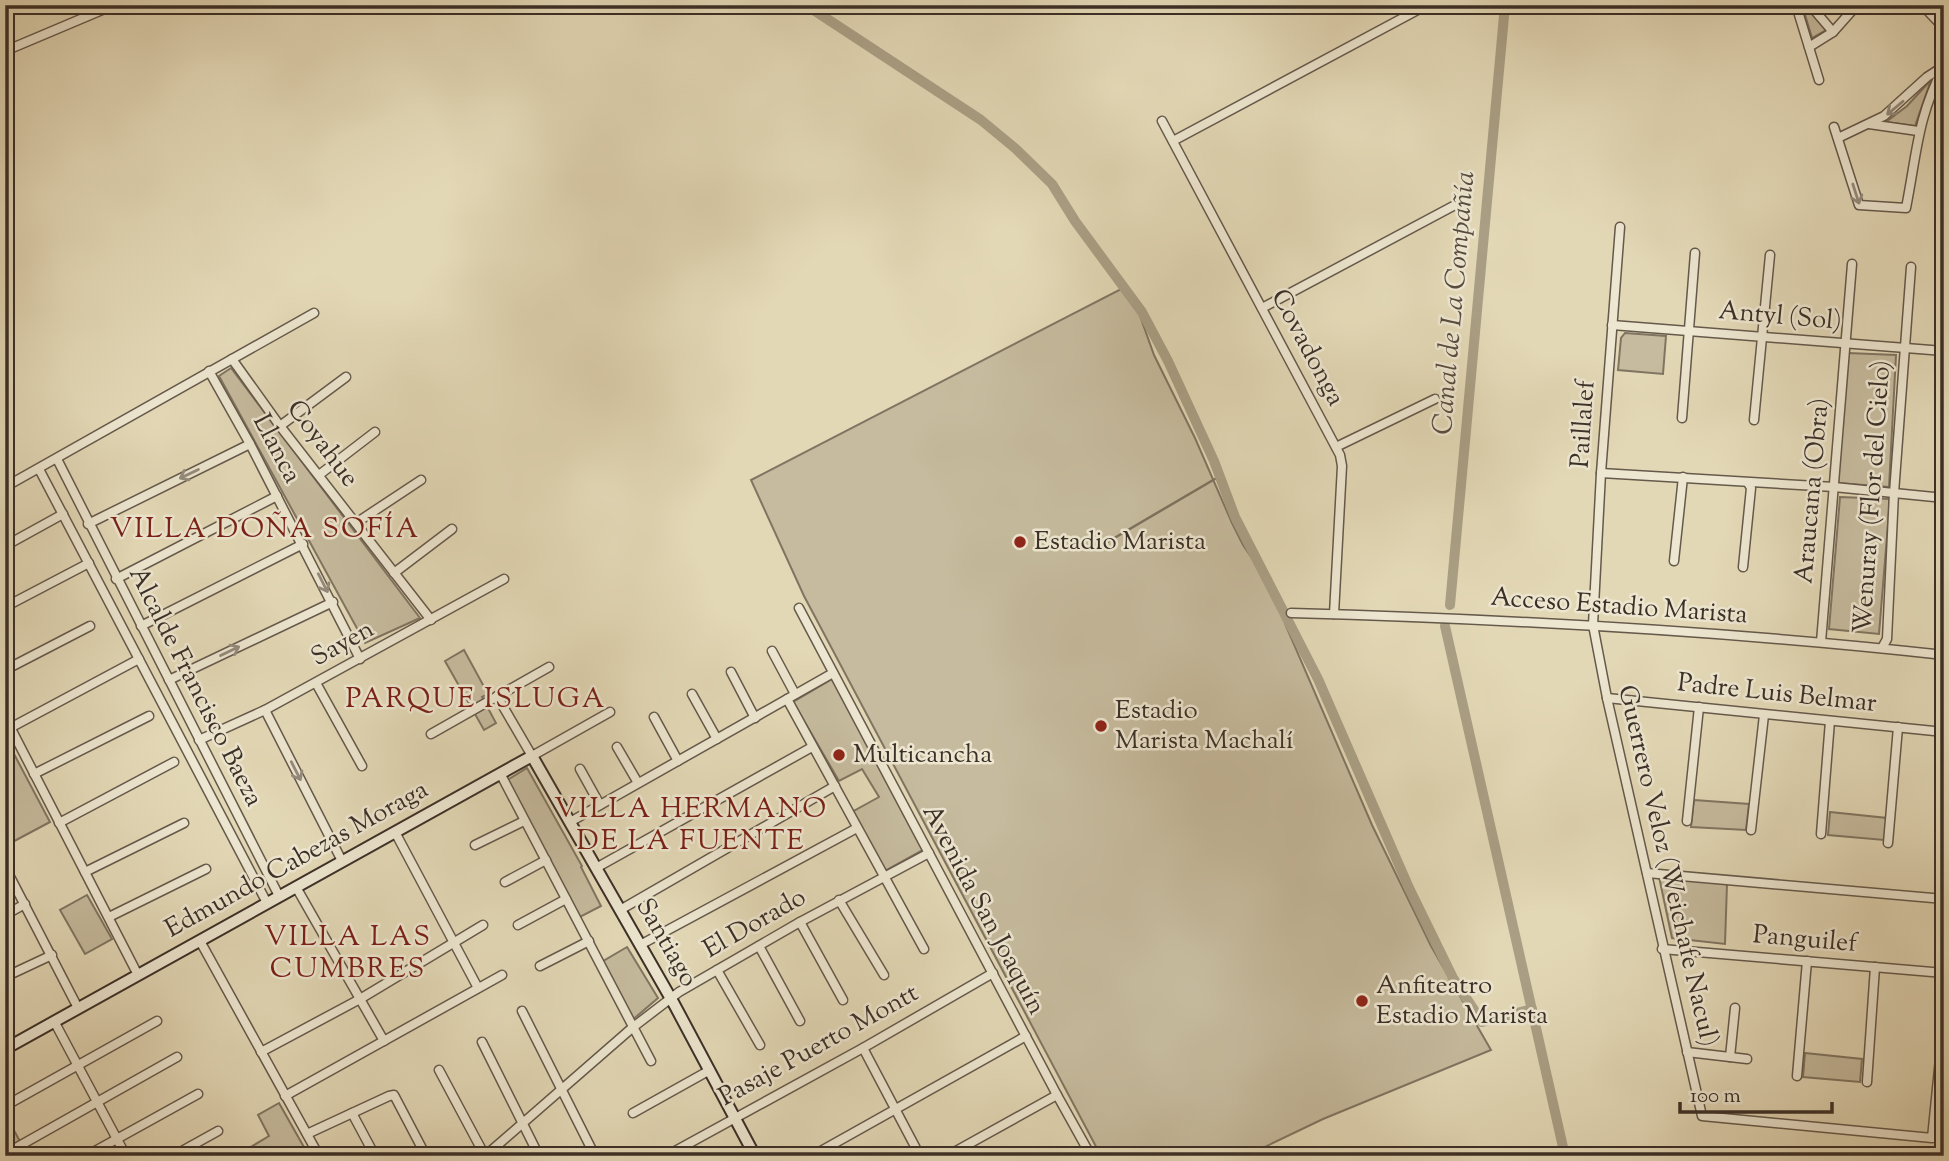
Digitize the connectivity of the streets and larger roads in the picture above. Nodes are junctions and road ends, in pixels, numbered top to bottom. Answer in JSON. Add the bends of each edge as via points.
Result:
{"nodes":[{"id":1,"x":114,"y":5,"type":"edge"},
{"id":2,"x":1427,"y":5,"type":"edge"},
{"id":3,"x":1796,"y":5,"type":"edge"},
{"id":4,"x":1810,"y":5,"type":"edge"},
{"id":5,"x":1857,"y":5,"type":"edge"},
{"id":6,"x":1922,"y":5,"type":"edge"},
{"id":7,"x":1944,"y":28,"type":"edge"},
{"id":8,"x":1833,"y":33,"type":"junction"},
{"id":9,"x":1809,"y":47,"type":"junction"},
{"id":10,"x":5,"y":51,"type":"edge"},
{"id":11,"x":1944,"y":66,"type":"edge"},
{"id":12,"x":1819,"y":80,"type":"dead end"},
{"id":13,"x":1162,"y":121,"type":"dead end"},
{"id":14,"x":1869,"y":124,"type":"junction"},
{"id":15,"x":1835,"y":127,"type":"dead end"},
{"id":16,"x":1918,"y":131,"type":"junction"},
{"id":17,"x":1838,"y":138,"type":"junction"},
{"id":18,"x":1173,"y":141,"type":"junction"},
{"id":19,"x":1457,"y":204,"type":"dead end"},
{"id":20,"x":1620,"y":228,"type":"dead end"},
{"id":21,"x":1695,"y":253,"type":"dead end"},
{"id":22,"x":1770,"y":255,"type":"dead end"},
{"id":23,"x":1852,"y":264,"type":"dead end"},
{"id":24,"x":1911,"y":267,"type":"dead end"},
{"id":25,"x":1262,"y":308,"type":"junction"},
{"id":26,"x":314,"y":313,"type":"dead end"},
{"id":27,"x":1612,"y":325,"type":"junction"},
{"id":28,"x":1689,"y":331,"type":"junction"},
{"id":29,"x":1762,"y":337,"type":"junction"},
{"id":30,"x":1846,"y":344,"type":"junction"},
{"id":31,"x":1905,"y":348,"type":"junction"},
{"id":32,"x":1944,"y":351,"type":"edge"},
{"id":33,"x":232,"y":359,"type":"junction"},
{"id":34,"x":209,"y":372,"type":"junction"},
{"id":35,"x":346,"y":377,"type":"dead end"},
{"id":36,"x":1435,"y":399,"type":"dead end"},
{"id":37,"x":1682,"y":418,"type":"dead end"},
{"id":38,"x":1754,"y":420,"type":"dead end"},
{"id":39,"x":280,"y":426,"type":"junction"},
{"id":40,"x":375,"y":432,"type":"dead end"},
{"id":41,"x":250,"y":444,"type":"junction"},
{"id":42,"x":1336,"y":447,"type":"junction"},
{"id":43,"x":57,"y":459,"type":"junction"},
{"id":44,"x":38,"y":469,"type":"junction"},
{"id":45,"x":1601,"y":473,"type":"junction"},
{"id":46,"x":318,"y":475,"type":"junction"},
{"id":47,"x":1683,"y":477,"type":"junction"},
{"id":48,"x":421,"y":480,"type":"dead end"},
{"id":49,"x":1748,"y":483,"type":"junction"},
{"id":50,"x":1834,"y":487,"type":"junction"},
{"id":51,"x":5,"y":488,"type":"edge"},
{"id":52,"x":1894,"y":493,"type":"junction"},
{"id":53,"x":277,"y":496,"type":"junction"},
{"id":54,"x":1944,"y":498,"type":"edge"},
{"id":55,"x":63,"y":514,"type":"junction"},
{"id":56,"x":356,"y":523,"type":"junction"},
{"id":57,"x":88,"y":524,"type":"junction"},
{"id":58,"x":452,"y":529,"type":"dead end"},
{"id":59,"x":303,"y":544,"type":"junction"},
{"id":60,"x":5,"y":546,"type":"edge"},
{"id":61,"x":1674,"y":561,"type":"dead end"},
{"id":62,"x":89,"y":563,"type":"junction"},
{"id":63,"x":1743,"y":567,"type":"dead end"},
{"id":64,"x":394,"y":573,"type":"junction"},
{"id":65,"x":116,"y":579,"type":"junction"},
{"id":66,"x":505,"y":579,"type":"dead end"},
{"id":67,"x":332,"y":602,"type":"junction"},
{"id":68,"x":5,"y":607,"type":"edge"},
{"id":69,"x":799,"y":608,"type":"dead end"},
{"id":70,"x":1291,"y":613,"type":"dead end"},
{"id":71,"x":1334,"y":614,"type":"junction"},
{"id":72,"x":431,"y":620,"type":"junction"},
{"id":73,"x":1593,"y":625,"type":"junction"},
{"id":74,"x":90,"y":626,"type":"dead end"},
{"id":75,"x":141,"y":626,"type":"junction"},
{"id":76,"x":1821,"y":642,"type":"junction"},
{"id":77,"x":1882,"y":648,"type":"junction"},
{"id":78,"x":772,"y":651,"type":"dead end"},
{"id":79,"x":1944,"y":655,"type":"edge"},
{"id":80,"x":139,"y":659,"type":"junction"},
{"id":81,"x":360,"y":659,"type":"junction"},
{"id":82,"x":549,"y":667,"type":"dead end"},
{"id":83,"x":5,"y":670,"type":"edge"},
{"id":84,"x":731,"y":672,"type":"dead end"},
{"id":85,"x":834,"y":673,"type":"junction"},
{"id":86,"x":169,"y":680,"type":"junction"},
{"id":87,"x":316,"y":682,"type":"junction"},
{"id":88,"x":692,"y":694,"type":"dead end"},
{"id":89,"x":796,"y":694,"type":"junction"},
{"id":90,"x":498,"y":696,"type":"junction"},
{"id":91,"x":1607,"y":698,"type":"junction"},
{"id":92,"x":786,"y":699,"type":"junction"},
{"id":93,"x":1699,"y":708,"type":"junction"},
{"id":94,"x":264,"y":710,"type":"junction"},
{"id":95,"x":610,"y":712,"type":"dead end"},
{"id":96,"x":1764,"y":715,"type":"junction"},
{"id":97,"x":149,"y":716,"type":"dead end"},
{"id":98,"x":5,"y":717,"type":"edge"},
{"id":99,"x":654,"y":717,"type":"dead end"},
{"id":100,"x":755,"y":718,"type":"junction"},
{"id":101,"x":1830,"y":721,"type":"junction"},
{"id":102,"x":1898,"y":727,"type":"junction"},
{"id":103,"x":10,"y":728,"type":"junction"},
{"id":104,"x":1944,"y":732,"type":"edge"},
{"id":105,"x":431,"y":734,"type":"dead end"},
{"id":106,"x":717,"y":739,"type":"junction"},
{"id":107,"x":199,"y":740,"type":"junction"},
{"id":108,"x":617,"y":747,"type":"dead end"},
{"id":109,"x":813,"y":747,"type":"junction"},
{"id":110,"x":532,"y":756,"type":"junction"},
{"id":111,"x":678,"y":761,"type":"junction"},
{"id":112,"x":174,"y":762,"type":"dead end"},
{"id":113,"x":362,"y":766,"type":"dead end"},
{"id":114,"x":580,"y":769,"type":"dead end"},
{"id":115,"x":500,"y":773,"type":"junction"},
{"id":116,"x":34,"y":774,"type":"junction"},
{"id":117,"x":638,"y":783,"type":"junction"},
{"id":118,"x":835,"y":786,"type":"junction"},
{"id":119,"x":600,"y":805,"type":"junction"},
{"id":120,"x":524,"y":821,"type":"junction"},
{"id":121,"x":1687,"y":821,"type":"dead end"},
{"id":122,"x":59,"y":822,"type":"junction"},
{"id":123,"x":570,"y":822,"type":"junction"},
{"id":124,"x":184,"y":823,"type":"dead end"},
{"id":125,"x":856,"y":828,"type":"junction"},
{"id":126,"x":1751,"y":830,"type":"dead end"},
{"id":127,"x":395,"y":832,"type":"junction"},
{"id":128,"x":1821,"y":834,"type":"dead end"},
{"id":129,"x":1888,"y":843,"type":"dead end"},
{"id":130,"x":475,"y":845,"type":"dead end"},
{"id":131,"x":929,"y":853,"type":"junction"},
{"id":132,"x":546,"y":860,"type":"junction"},
{"id":133,"x":342,"y":861,"type":"junction"},
{"id":134,"x":5,"y":867,"type":"edge"},
{"id":135,"x":596,"y":868,"type":"junction"},
{"id":136,"x":206,"y":869,"type":"dead end"},
{"id":137,"x":85,"y":872,"type":"junction"},
{"id":138,"x":1647,"y":873,"type":"junction"},
{"id":139,"x":884,"y":878,"type":"junction"},
{"id":140,"x":505,"y":882,"type":"dead end"},
{"id":141,"x":296,"y":887,"type":"junction"},
{"id":142,"x":279,"y":897,"type":"junction"},
{"id":143,"x":1944,"y":899,"type":"edge"},
{"id":144,"x":566,"y":900,"type":"junction"},
{"id":145,"x":839,"y":900,"type":"junction"},
{"id":146,"x":267,"y":903,"type":"junction"},
{"id":147,"x":26,"y":904,"type":"junction"},
{"id":148,"x":620,"y":910,"type":"junction"},
{"id":149,"x":5,"y":915,"type":"edge"},
{"id":150,"x":109,"y":917,"type":"junction"},
{"id":151,"x":800,"y":922,"type":"junction"},
{"id":152,"x":483,"y":925,"type":"dead end"},
{"id":153,"x":518,"y":925,"type":"dead end"},
{"id":154,"x":200,"y":941,"type":"junction"},
{"id":155,"x":454,"y":941,"type":"junction"},
{"id":156,"x":589,"y":941,"type":"junction"},
{"id":157,"x":640,"y":945,"type":"junction"},
{"id":158,"x":759,"y":946,"type":"junction"},
{"id":159,"x":923,"y":949,"type":"dead end"},
{"id":160,"x":1662,"y":949,"type":"junction"},
{"id":161,"x":52,"y":956,"type":"junction"},
{"id":162,"x":1807,"y":961,"type":"junction"},
{"id":163,"x":540,"y":966,"type":"dead end"},
{"id":164,"x":1875,"y":967,"type":"junction"},
{"id":165,"x":716,"y":970,"type":"junction"},
{"id":166,"x":993,"y":973,"type":"junction"},
{"id":167,"x":1944,"y":973,"type":"edge"},
{"id":168,"x":138,"y":975,"type":"junction"},
{"id":169,"x":502,"y":975,"type":"dead end"},
{"id":170,"x":884,"y":975,"type":"dead end"},
{"id":171,"x":5,"y":977,"type":"edge"},
{"id":172,"x":478,"y":988,"type":"junction"},
{"id":173,"x":671,"y":998,"type":"junction"},
{"id":174,"x":360,"y":999,"type":"junction"},
{"id":175,"x":843,"y":1000,"type":"dead end"},
{"id":176,"x":78,"y":1008,"type":"junction"},
{"id":177,"x":1735,"y":1008,"type":"dead end"},
{"id":178,"x":522,"y":1011,"type":"dead end"},
{"id":179,"x":1944,"y":1019,"type":"edge"},
{"id":180,"x":54,"y":1021,"type":"junction"},
{"id":181,"x":157,"y":1021,"type":"dead end"},
{"id":182,"x":800,"y":1021,"type":"dead end"},
{"id":183,"x":632,"y":1028,"type":"junction"},
{"id":184,"x":1026,"y":1036,"type":"junction"},
{"id":185,"x":384,"y":1041,"type":"junction"},
{"id":186,"x":482,"y":1042,"type":"dead end"},
{"id":187,"x":760,"y":1045,"type":"dead end"},
{"id":188,"x":863,"y":1048,"type":"junction"},
{"id":189,"x":5,"y":1049,"type":"edge"},
{"id":190,"x":261,"y":1052,"type":"junction"},
{"id":191,"x":1687,"y":1052,"type":"junction"},
{"id":192,"x":177,"y":1057,"type":"dead end"},
{"id":193,"x":1730,"y":1057,"type":"junction"},
{"id":194,"x":1747,"y":1059,"type":"dead end"},
{"id":195,"x":651,"y":1061,"type":"dead end"},
{"id":196,"x":77,"y":1066,"type":"junction"},
{"id":197,"x":439,"y":1070,"type":"dead end"},
{"id":198,"x":710,"y":1070,"type":"junction"},
{"id":199,"x":1797,"y":1076,"type":"dead end"},
{"id":200,"x":1867,"y":1082,"type":"dead end"},
{"id":201,"x":562,"y":1088,"type":"junction"},
{"id":202,"x":198,"y":1094,"type":"dead end"},
{"id":203,"x":1057,"y":1094,"type":"junction"},
{"id":204,"x":285,"y":1096,"type":"junction"},
{"id":205,"x":97,"y":1102,"type":"junction"},
{"id":206,"x":5,"y":1106,"type":"edge"},
{"id":207,"x":894,"y":1110,"type":"junction"},
{"id":208,"x":352,"y":1113,"type":"junction"},
{"id":209,"x":633,"y":1113,"type":"dead end"},
{"id":210,"x":735,"y":1118,"type":"junction"},
{"id":211,"x":523,"y":1122,"type":"junction"},
{"id":212,"x":218,"y":1131,"type":"dead end"},
{"id":213,"x":307,"y":1134,"type":"junction"},
{"id":214,"x":116,"y":1138,"type":"junction"},
{"id":215,"x":5,"y":1154,"type":"edge"},
{"id":216,"x":86,"y":1156,"type":"edge"},
{"id":217,"x":126,"y":1156,"type":"edge"},
{"id":218,"x":173,"y":1156,"type":"edge"},
{"id":219,"x":319,"y":1156,"type":"edge"},
{"id":220,"x":374,"y":1156,"type":"edge"},
{"id":221,"x":426,"y":1156,"type":"edge"},
{"id":222,"x":485,"y":1156,"type":"edge"},
{"id":223,"x":539,"y":1156,"type":"edge"},
{"id":224,"x":595,"y":1156,"type":"edge"},
{"id":225,"x":666,"y":1156,"type":"edge"},
{"id":226,"x":755,"y":1156,"type":"edge"},
{"id":227,"x":812,"y":1156,"type":"edge"},
{"id":228,"x":920,"y":1156,"type":"edge"},
{"id":229,"x":947,"y":1156,"type":"edge"},
{"id":230,"x":1091,"y":1156,"type":"edge"}],
"edges":[{"from":1,"to":10,"type":"street"},
{"from":2,"to":18,"type":"street"},
{"from":3,"to":9,"type":"street"},
{"from":4,"to":8,"type":"street"},
{"from":5,"to":8,"type":"street"},
{"from":6,"to":7,"type":"street"},
{"from":8,"to":9,"type":"street"},
{"from":9,"to":12,"type":"street"},
{"from":11,"to":14,"type":"street","one_way":true},
{"from":11,"to":16,"type":"street"},
{"from":13,"to":18,"type":"street","name":"Covadonga"},
{"from":14,"to":16,"type":"street"},
{"from":14,"to":17,"type":"street"},
{"from":15,"to":17,"type":"street"},
{"from":17,"to":16,"type":"street","one_way":true,"via":[[1859,205],[1905,208]]},
{"from":18,"to":25,"type":"street","name":"Covadonga"},
{"from":19,"to":25,"type":"street"},
{"from":20,"to":27,"type":"street","name":"Paillalef"},
{"from":21,"to":28,"type":"street"},
{"from":22,"to":29,"type":"street"},
{"from":23,"to":30,"type":"street","name":"Araucana (Obra)"},
{"from":24,"to":31,"type":"street","name":"Wenuray (Flor del Cielo)"},
{"from":25,"to":42,"type":"street","name":"Covadonga"},
{"from":26,"to":33,"type":"street"},
{"from":27,"to":28,"type":"street","name":"Antyl (Sol)"},
{"from":27,"to":45,"type":"street","name":"Paillalef"},
{"from":28,"to":29,"type":"street","name":"Antyl (Sol)"},
{"from":28,"to":37,"type":"street"},
{"from":29,"to":30,"type":"street","name":"Antyl (Sol)"},
{"from":29,"to":38,"type":"street"},
{"from":30,"to":31,"type":"street","name":"Antyl (Sol)"},
{"from":30,"to":50,"type":"street","name":"Araucana (Obra)"},
{"from":31,"to":32,"type":"street","name":"Antyl (Sol)"},
{"from":31,"to":52,"type":"street","name":"Wenuray (Flor del Cielo)"},
{"from":33,"to":34,"type":"street"},
{"from":33,"to":39,"type":"street","name":"Coyahue"},
{"from":34,"to":41,"type":"street","name":"Llanca"},
{"from":34,"to":43,"type":"street"},
{"from":35,"to":39,"type":"street"},
{"from":36,"to":42,"type":"street"},
{"from":39,"to":46,"type":"street","name":"Coyahue"},
{"from":40,"to":46,"type":"street"},
{"from":41,"to":53,"type":"street","name":"Llanca"},
{"from":41,"to":57,"type":"street","one_way":true},
{"from":42,"to":71,"type":"street","name":"Covadonga","via":[[1342,466]]},
{"from":43,"to":44,"type":"street"},
{"from":43,"to":57,"type":"street","name":"Alcalde Francisco Baeza"},
{"from":44,"to":51,"type":"street"},
{"from":44,"to":55,"type":"street","name":"Alcalde Francisco Baeza"},
{"from":45,"to":47,"type":"street"},
{"from":45,"to":73,"type":"street","name":"Paillalef"},
{"from":46,"to":56,"type":"street","name":"Coyahue"},
{"from":47,"to":49,"type":"street"},
{"from":47,"to":61,"type":"street"},
{"from":48,"to":56,"type":"street"},
{"from":49,"to":50,"type":"street"},
{"from":49,"to":63,"type":"street"},
{"from":50,"to":52,"type":"street"},
{"from":50,"to":76,"type":"street","name":"Araucana (Obra)"},
{"from":52,"to":54,"type":"street"},
{"from":52,"to":77,"type":"street","name":"Wenuray (Flor del Cielo)","via":[[1887,639]]},
{"from":53,"to":59,"type":"street","name":"Llanca"},
{"from":53,"to":65,"type":"street"},
{"from":55,"to":60,"type":"street"},
{"from":55,"to":62,"type":"street","name":"Alcalde Francisco Baeza"},
{"from":56,"to":64,"type":"street","name":"Coyahue"},
{"from":57,"to":65,"type":"street","name":"Alcalde Francisco Baeza"},
{"from":58,"to":64,"type":"street"},
{"from":59,"to":67,"type":"street","name":"Llanca","one_way":true},
{"from":59,"to":75,"type":"street"},
{"from":62,"to":68,"type":"street"},
{"from":62,"to":80,"type":"street","name":"Alcalde Francisco Baeza"},
{"from":64,"to":72,"type":"street","name":"Coyahue"},
{"from":65,"to":75,"type":"street","name":"Alcalde Francisco Baeza"},
{"from":66,"to":72,"type":"street","name":"Sayen"},
{"from":67,"to":81,"type":"street","name":"Llanca"},
{"from":86,"to":67,"type":"street","one_way":true},
{"from":69,"to":85,"type":"street","name":"Avenida San Joaquín"},
{"from":70,"to":71,"type":"street","name":"Acceso Estadio Marista"},
{"from":71,"to":73,"type":"street","name":"Acceso Estadio Marista"},
{"from":72,"to":81,"type":"street","name":"Sayen"},
{"from":73,"to":76,"type":"street","name":"Acceso Estadio Marista"},
{"from":73,"to":91,"type":"street","name":"Guerrero Veloz (Weichafe Nacul)"},
{"from":74,"to":83,"type":"street"},
{"from":75,"to":86,"type":"street","name":"Alcalde Francisco Baeza"},
{"from":76,"to":77,"type":"street","name":"Acceso Estadio Marista"},
{"from":77,"to":79,"type":"street","name":"Acceso Estadio Marista"},
{"from":78,"to":89,"type":"street"},
{"from":80,"to":103,"type":"street"},
{"from":80,"to":146,"type":"street","name":"Alcalde Francisco Baeza"},
{"from":81,"to":87,"type":"street","name":"Sayen"},
{"from":82,"to":90,"type":"street"},
{"from":84,"to":100,"type":"street"},
{"from":85,"to":89,"type":"street"},
{"from":85,"to":131,"type":"street","name":"Avenida San Joaquín"},
{"from":86,"to":107,"type":"street","name":"Alcalde Francisco Baeza"},
{"from":87,"to":94,"type":"street","name":"Sayen"},
{"from":87,"to":113,"type":"street"},
{"from":88,"to":106,"type":"street"},
{"from":89,"to":92,"type":"street"},
{"from":90,"to":105,"type":"street"},
{"from":90,"to":110,"type":"street"},
{"from":91,"to":93,"type":"street","name":"Padre Luis Belmar"},
{"from":91,"to":138,"type":"street","name":"Guerrero Veloz (Weichafe Nacul)"},
{"from":92,"to":100,"type":"street"},
{"from":92,"to":109,"type":"street"},
{"from":93,"to":96,"type":"street","name":"Padre Luis Belmar"},
{"from":93,"to":121,"type":"street"},
{"from":94,"to":107,"type":"street","name":"Sayen"},
{"from":94,"to":133,"type":"street","one_way":true},
{"from":95,"to":110,"type":"street","name":"Edmundo Cabezas Moraga"},
{"from":96,"to":101,"type":"street","name":"Padre Luis Belmar"},
{"from":96,"to":126,"type":"street"},
{"from":97,"to":116,"type":"street"},
{"from":98,"to":103,"type":"street"},
{"from":99,"to":111,"type":"street"},
{"from":100,"to":106,"type":"street"},
{"from":101,"to":102,"type":"street","name":"Padre Luis Belmar"},
{"from":101,"to":128,"type":"street"},
{"from":102,"to":104,"type":"street","name":"Padre Luis Belmar"},
{"from":102,"to":129,"type":"street"},
{"from":103,"to":116,"type":"street"},
{"from":106,"to":111,"type":"street"},
{"from":107,"to":142,"type":"street","name":"Alcalde Francisco Baeza"},
{"from":108,"to":117,"type":"street"},
{"from":109,"to":118,"type":"street"},
{"from":109,"to":135,"type":"street"},
{"from":110,"to":115,"type":"street","name":"Edmundo Cabezas Moraga"},
{"from":110,"to":123,"type":"street","name":"Santiago"},
{"from":111,"to":117,"type":"street"},
{"from":112,"to":122,"type":"street"},
{"from":114,"to":119,"type":"street"},
{"from":115,"to":120,"type":"street"},
{"from":115,"to":127,"type":"street","name":"Edmundo Cabezas Moraga"},
{"from":116,"to":122,"type":"street"},
{"from":117,"to":119,"type":"street"},
{"from":118,"to":125,"type":"street"},
{"from":118,"to":148,"type":"street"},
{"from":119,"to":123,"type":"street"},
{"from":120,"to":130,"type":"street"},
{"from":120,"to":132,"type":"street"},
{"from":122,"to":137,"type":"street"},
{"from":123,"to":135,"type":"street","name":"Santiago"},
{"from":124,"to":137,"type":"street"},
{"from":125,"to":139,"type":"street"},
{"from":125,"to":157,"type":"street"},
{"from":127,"to":133,"type":"street","name":"Edmundo Cabezas Moraga"},
{"from":127,"to":155,"type":"street"},
{"from":131,"to":139,"type":"street","name":"El Dorado"},
{"from":131,"to":166,"type":"street","name":"Avenida San Joaquín"},
{"from":132,"to":140,"type":"street"},
{"from":132,"to":144,"type":"street"},
{"from":133,"to":141,"type":"street","name":"Edmundo Cabezas Moraga"},
{"from":134,"to":147,"type":"street"},
{"from":135,"to":148,"type":"street","name":"Santiago"},
{"from":136,"to":150,"type":"street"},
{"from":137,"to":150,"type":"street"},
{"from":138,"to":143,"type":"street"},
{"from":138,"to":160,"type":"street","name":"Guerrero Veloz (Weichafe Nacul)"},
{"from":139,"to":145,"type":"street","name":"El Dorado"},
{"from":139,"to":159,"type":"street"},
{"from":141,"to":142,"type":"street","name":"Edmundo Cabezas Moraga"},
{"from":141,"to":174,"type":"street"},
{"from":142,"to":146,"type":"street","name":"Edmundo Cabezas Moraga"},
{"from":144,"to":153,"type":"street"},
{"from":144,"to":156,"type":"street"},
{"from":145,"to":151,"type":"street","name":"El Dorado"},
{"from":145,"to":170,"type":"street"},
{"from":146,"to":154,"type":"street","name":"Edmundo Cabezas Moraga"},
{"from":147,"to":149,"type":"street"},
{"from":147,"to":161,"type":"street"},
{"from":148,"to":157,"type":"street","name":"Santiago"},
{"from":150,"to":168,"type":"street"},
{"from":151,"to":158,"type":"street","name":"El Dorado"},
{"from":151,"to":175,"type":"street"},
{"from":152,"to":155,"type":"street"},
{"from":154,"to":168,"type":"street","name":"Edmundo Cabezas Moraga"},
{"from":154,"to":190,"type":"street"},
{"from":155,"to":172,"type":"street"},
{"from":155,"to":174,"type":"street"},
{"from":156,"to":163,"type":"street"},
{"from":156,"to":183,"type":"street"},
{"from":157,"to":173,"type":"street","name":"Santiago"},
{"from":158,"to":165,"type":"street","name":"El Dorado"},
{"from":158,"to":182,"type":"street"},
{"from":160,"to":162,"type":"street","name":"Panguilef"},
{"from":160,"to":191,"type":"street","name":"Guerrero Veloz (Weichafe Nacul)"},
{"from":161,"to":171,"type":"street"},
{"from":161,"to":176,"type":"street"},
{"from":162,"to":164,"type":"street","name":"Panguilef"},
{"from":162,"to":199,"type":"street"},
{"from":164,"to":167,"type":"street","name":"Panguilef"},
{"from":164,"to":200,"type":"street"},
{"from":165,"to":173,"type":"street","name":"El Dorado"},
{"from":165,"to":187,"type":"street"},
{"from":166,"to":184,"type":"street","name":"Avenida San Joaquín"},
{"from":166,"to":188,"type":"street","name":"Pasaje Puerto Montt"},
{"from":168,"to":176,"type":"street","name":"Edmundo Cabezas Moraga"},
{"from":169,"to":172,"type":"street"},
{"from":172,"to":185,"type":"street"},
{"from":173,"to":183,"type":"street","name":"El Dorado"},
{"from":173,"to":198,"type":"street","name":"Santiago"},
{"from":174,"to":185,"type":"street"},
{"from":174,"to":190,"type":"street"},
{"from":176,"to":180,"type":"street","name":"Edmundo Cabezas Moraga"},
{"from":177,"to":193,"type":"street"},
{"from":178,"to":201,"type":"street"},
{"from":179,"to":191,"type":"street","name":"Guerrero Veloz (Weichafe Nacul)","via":[[1932,1138],[1702,1116]]},
{"from":180,"to":189,"type":"street","name":"Edmundo Cabezas Moraga"},
{"from":180,"to":196,"type":"street"},
{"from":181,"to":196,"type":"street"},
{"from":183,"to":195,"type":"street"},
{"from":183,"to":201,"type":"street","name":"El Dorado"},
{"from":184,"to":203,"type":"street","name":"Avenida San Joaquín"},
{"from":184,"to":207,"type":"street"},
{"from":185,"to":204,"type":"street"},
{"from":186,"to":211,"type":"street"},
{"from":188,"to":207,"type":"street"},
{"from":188,"to":210,"type":"street","name":"Pasaje Puerto Montt"},
{"from":190,"to":204,"type":"street"},
{"from":191,"to":193,"type":"street"},
{"from":192,"to":205,"type":"street"},
{"from":193,"to":194,"type":"street"},
{"from":196,"to":205,"type":"street"},
{"from":196,"to":206,"type":"street"},
{"from":197,"to":222,"type":"street"},
{"from":198,"to":209,"type":"street"},
{"from":198,"to":210,"type":"street","name":"Santiago"},
{"from":201,"to":211,"type":"street","name":"El Dorado"},
{"from":201,"to":224,"type":"street"},
{"from":202,"to":214,"type":"street"},
{"from":203,"to":229,"type":"street"},
{"from":203,"to":230,"type":"street","name":"Avenida San Joaquín"},
{"from":204,"to":213,"type":"street"},
{"from":205,"to":214,"type":"street"},
{"from":205,"to":215,"type":"street"},
{"from":207,"to":227,"type":"street"},
{"from":207,"to":228,"type":"street"},
{"from":208,"to":213,"type":"street"},
{"from":208,"to":220,"type":"street"},
{"from":208,"to":221,"type":"street","via":[[394,1096]]},
{"from":210,"to":225,"type":"street","name":"Pasaje Puerto Montt"},
{"from":210,"to":226,"type":"street","name":"Santiago"},
{"from":211,"to":222,"type":"street","name":"El Dorado"},
{"from":211,"to":223,"type":"street"},
{"from":212,"to":218,"type":"street"},
{"from":213,"to":219,"type":"street"},
{"from":214,"to":216,"type":"street"},
{"from":214,"to":217,"type":"street"}]}
